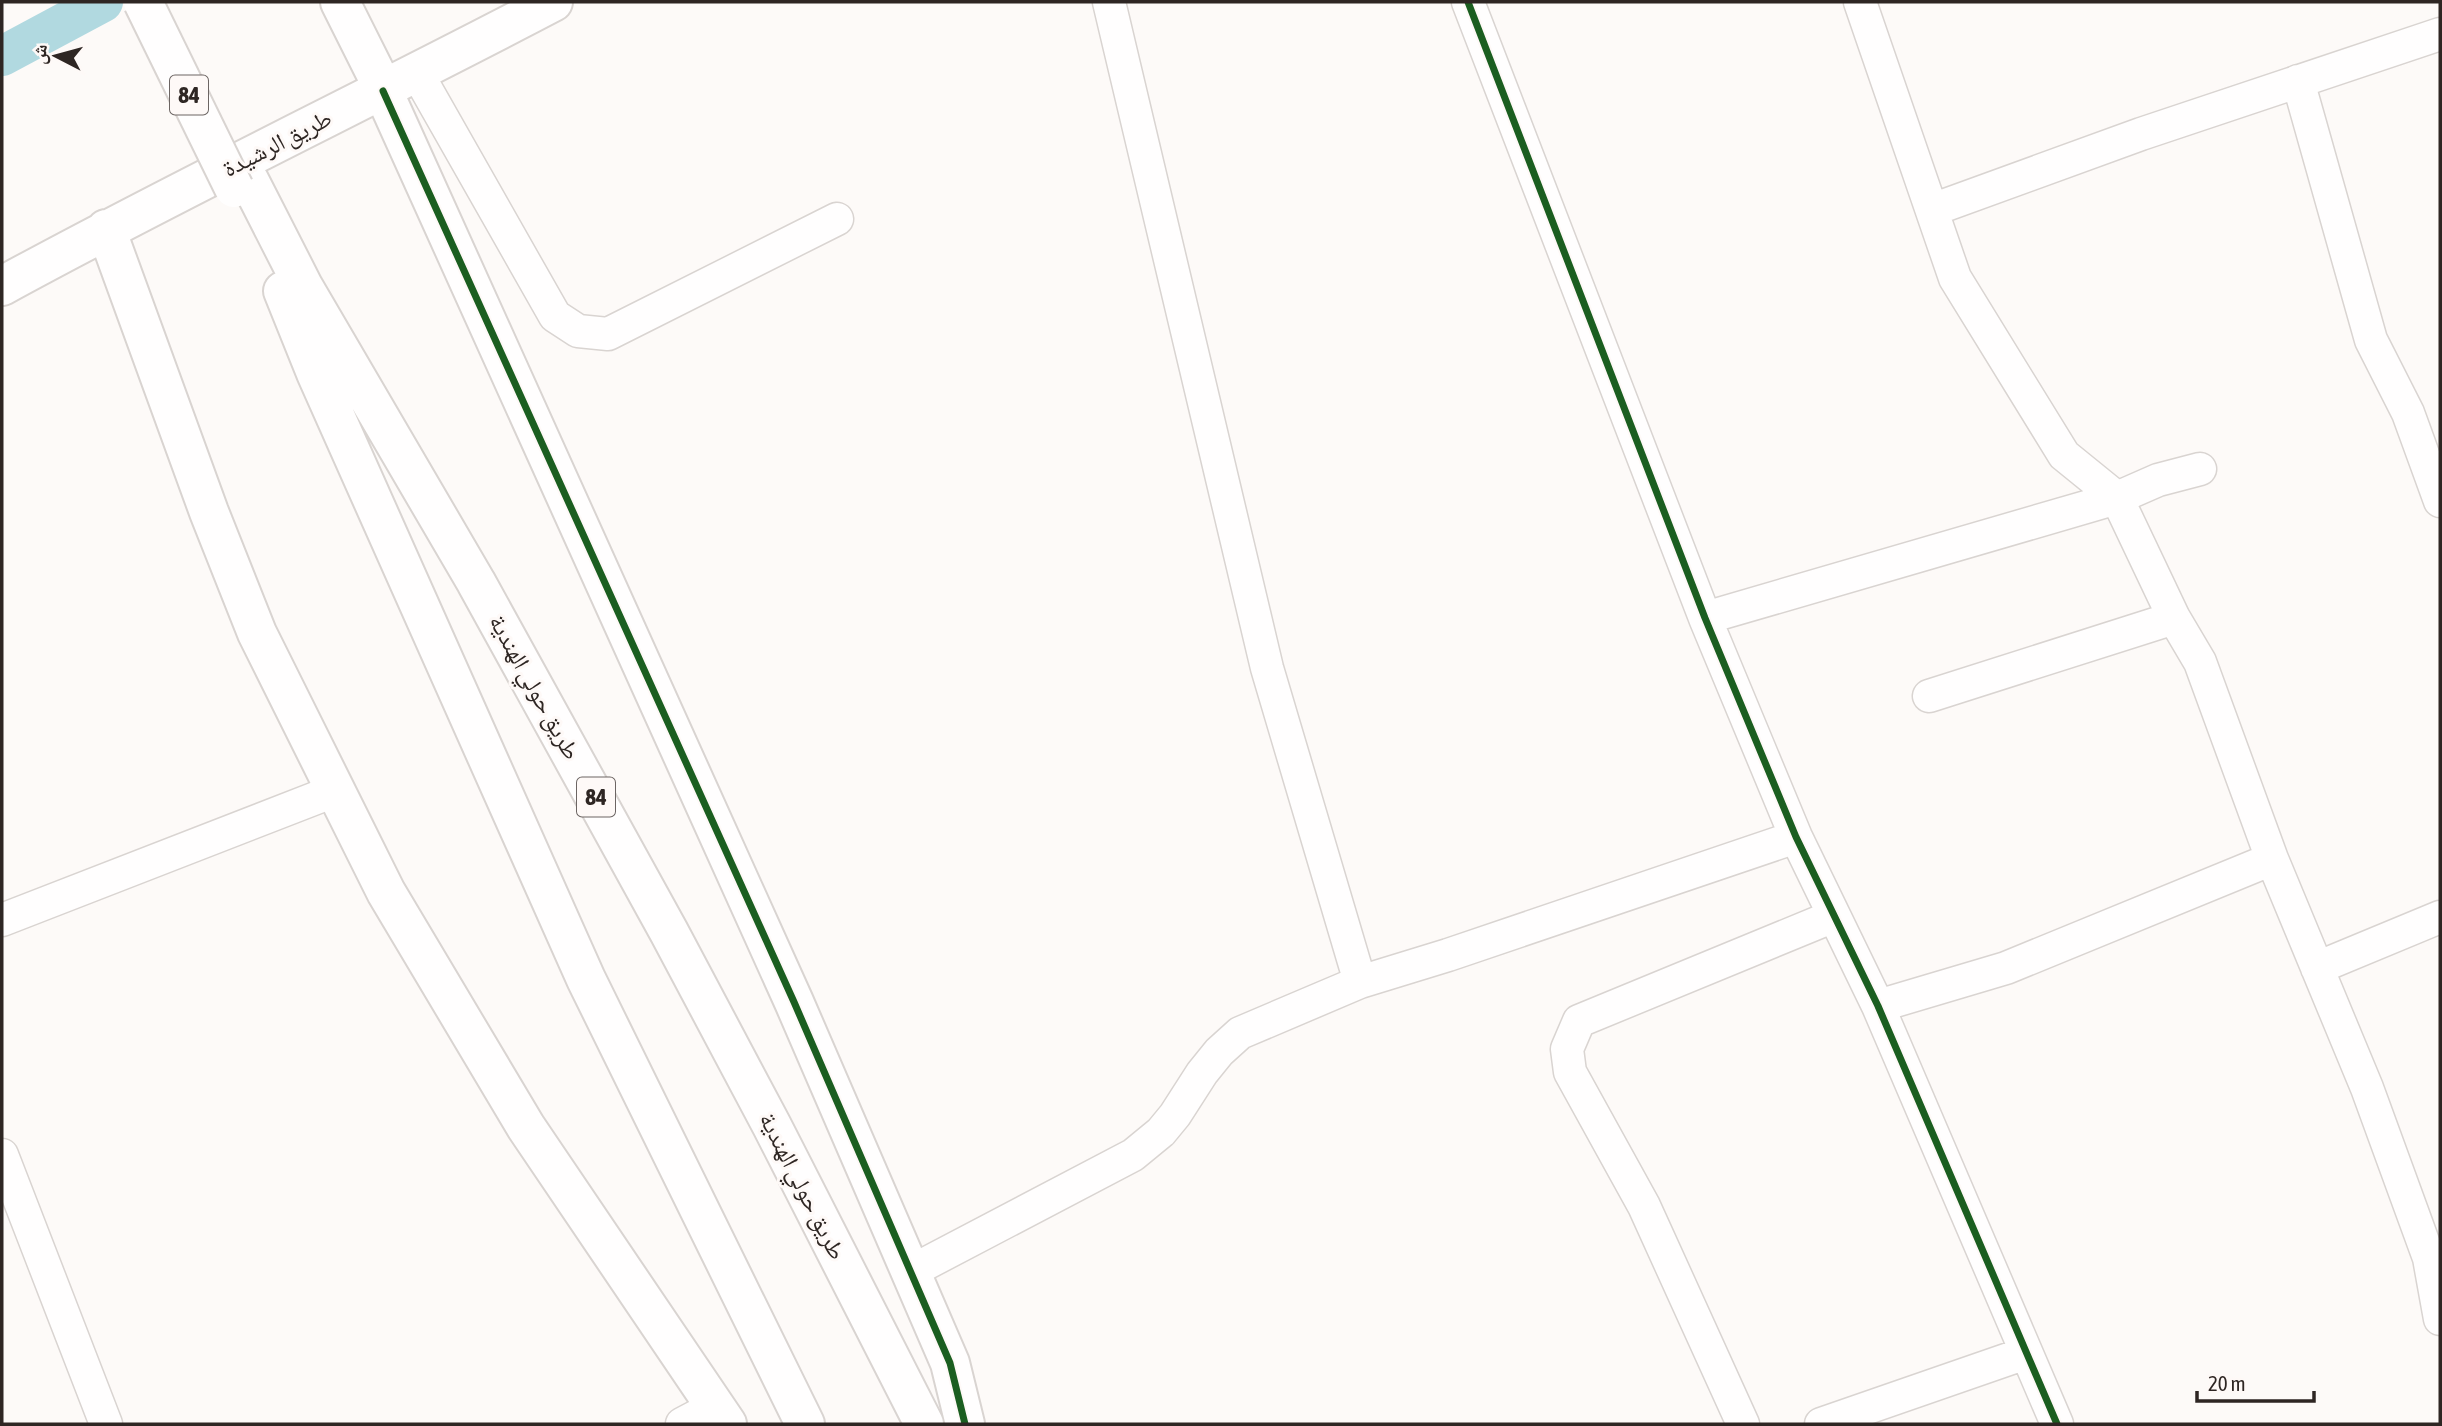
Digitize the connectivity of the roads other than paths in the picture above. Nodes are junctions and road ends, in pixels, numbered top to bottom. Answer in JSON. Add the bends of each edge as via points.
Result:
{"nodes":[{"id":1,"x":144,"y":2,"type":"edge"},
{"id":2,"x":163,"y":2,"type":"edge"},
{"id":3,"x":340,"y":2,"type":"edge"},
{"id":4,"x":553,"y":2,"type":"edge"},
{"id":5,"x":1109,"y":2,"type":"edge"},
{"id":6,"x":1468,"y":2,"type":"edge"},
{"id":7,"x":1860,"y":2,"type":"edge"},
{"id":8,"x":2440,"y":34,"type":"edge"},
{"id":9,"x":417,"y":73,"type":"junction"},
{"id":10,"x":2298,"y":81,"type":"junction"},
{"id":11,"x":383,"y":90,"type":"junction"},
{"id":12,"x":241,"y":184,"type":"junction"},
{"id":13,"x":1931,"y":210,"type":"junction"},
{"id":14,"x":837,"y":219,"type":"dead end"},
{"id":15,"x":106,"y":229,"type":"junction"},
{"id":16,"x":2,"y":286,"type":"edge"},
{"id":17,"x":2200,"y":468,"type":"dead end"},
{"id":18,"x":2117,"y":498,"type":"junction"},
{"id":19,"x":2440,"y":501,"type":"edge"},
{"id":20,"x":1705,"y":618,"type":"junction"},
{"id":21,"x":2174,"y":618,"type":"junction"},
{"id":22,"x":1929,"y":696,"type":"dead end"},
{"id":23,"x":334,"y":791,"type":"junction"},
{"id":24,"x":1796,"y":837,"type":"junction"},
{"id":25,"x":2272,"y":859,"type":"junction"},
{"id":26,"x":1834,"y":916,"type":"junction"},
{"id":27,"x":2440,"y":917,"type":"edge"},
{"id":28,"x":2,"y":920,"type":"edge"},
{"id":29,"x":2317,"y":968,"type":"junction"},
{"id":30,"x":1360,"y":982,"type":"junction"},
{"id":31,"x":1878,"y":1006,"type":"junction"},
{"id":32,"x":2,"y":1155,"type":"edge"},
{"id":33,"x":910,"y":1272,"type":"junction"},
{"id":34,"x":2440,"y":1320,"type":"edge"},
{"id":35,"x":2026,"y":1353,"type":"junction"},
{"id":36,"x":722,"y":1415,"type":"edge"},
{"id":37,"x":106,"y":1424,"type":"edge"},
{"id":38,"x":682,"y":1424,"type":"edge"},
{"id":39,"x":805,"y":1424,"type":"edge"},
{"id":40,"x":924,"y":1424,"type":"edge"},
{"id":41,"x":965,"y":1424,"type":"edge"},
{"id":42,"x":1743,"y":1424,"type":"edge"},
{"id":43,"x":1821,"y":1424,"type":"edge"},
{"id":44,"x":2057,"y":1424,"type":"edge"}],
"edges":[{"from":1,"to":12,"type":"main road","number":"84","bridge":true},
{"from":2,"to":12,"type":"main road","number":"84"},
{"from":3,"to":11,"type":"main road"},
{"from":4,"to":9,"type":"main road","name":"طريق الرشيدة"},
{"from":5,"to":30,"type":"street","via":[[1267,668]]},
{"from":6,"to":20,"type":"street"},
{"from":7,"to":13,"type":"street"},
{"from":8,"to":10,"type":"street"},
{"from":9,"to":11,"type":"main road","name":"طريق الرشيدة"},
{"from":9,"to":14,"type":"street","via":[[555,316],[578,331],[608,334]]},
{"from":10,"to":13,"type":"street"},
{"from":10,"to":19,"type":"street","via":[[2371,340],[2408,413]]},
{"from":11,"to":15,"type":"main road","name":"طريق الرشيدة"},
{"from":11,"to":33,"type":"main road","via":[[794,1002]]},
{"from":12,"to":39,"type":"main road","number":"84","via":[[316,373],[586,979]]},
{"from":12,"to":40,"type":"main road","name":"طريق حولي الهندية","number":"84","via":[[476,582],[650,897]]},
{"from":13,"to":18,"type":"street","via":[[1955,278],[2064,455]]},
{"from":15,"to":16,"type":"main road","name":"طريق الرشيدة"},
{"from":15,"to":23,"type":"main road","via":[[257,634]]},
{"from":17,"to":18,"type":"street"},
{"from":18,"to":20,"type":"street"},
{"from":18,"to":21,"type":"street"},
{"from":20,"to":24,"type":"street"},
{"from":21,"to":22,"type":"street"},
{"from":21,"to":25,"type":"street","via":[[2200,662]]},
{"from":23,"to":28,"type":"street"},
{"from":23,"to":36,"type":"main road","via":[[386,891],[526,1127]]},
{"from":24,"to":26,"type":"street"},
{"from":24,"to":30,"type":"street"},
{"from":25,"to":29,"type":"street"},
{"from":25,"to":31,"type":"street","via":[[2006,968]]},
{"from":26,"to":31,"type":"street"},
{"from":26,"to":42,"type":"street","via":[[1579,1021],[1567,1049],[1570,1072],[1644,1206]]},
{"from":27,"to":29,"type":"street"},
{"from":29,"to":34,"type":"street","via":[[2429,1258]]},
{"from":30,"to":33,"type":"street","via":[[1240,1033],[1202,1073],[1161,1132],[1133,1155]]},
{"from":31,"to":35,"type":"street"},
{"from":32,"to":37,"type":"street"},
{"from":33,"to":41,"type":"main road","via":[[950,1363]]},
{"from":35,"to":43,"type":"street"},
{"from":35,"to":44,"type":"street"},
{"from":36,"to":38,"type":"street"}]}
